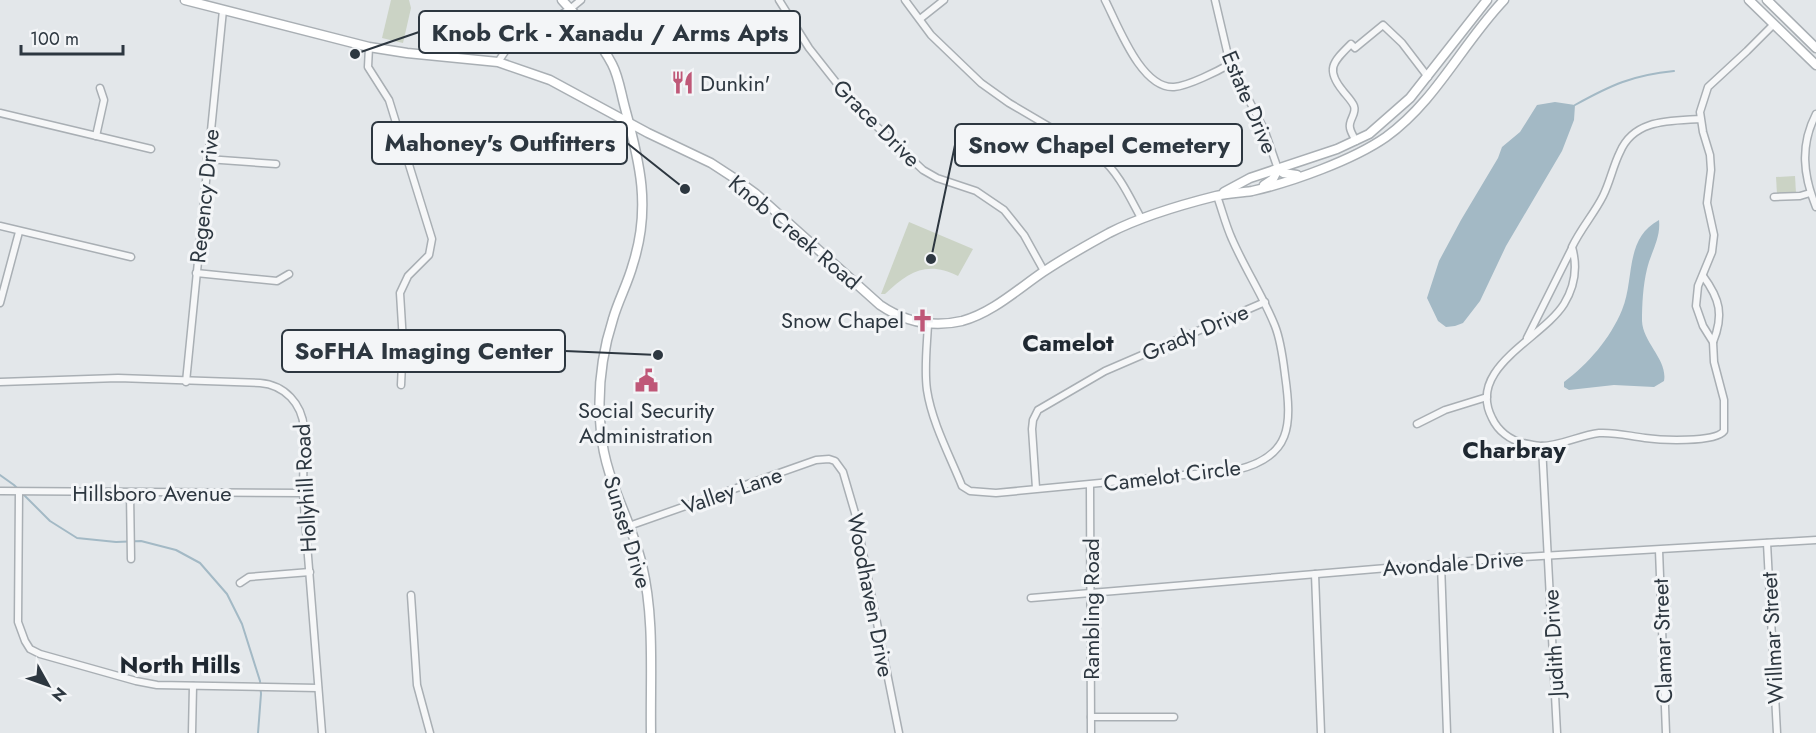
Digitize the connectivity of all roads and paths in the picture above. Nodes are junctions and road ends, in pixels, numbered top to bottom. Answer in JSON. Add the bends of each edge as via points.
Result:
{"nodes":[{"id":1,"x":185,"y":0,"type":"edge"},
{"id":2,"x":562,"y":0,"type":"edge"},
{"id":3,"x":581,"y":0,"type":"edge"},
{"id":4,"x":779,"y":0,"type":"edge"},
{"id":5,"x":905,"y":0,"type":"edge"},
{"id":6,"x":944,"y":0,"type":"edge"},
{"id":7,"x":1105,"y":0,"type":"edge"},
{"id":8,"x":1215,"y":0,"type":"edge"},
{"id":9,"x":1487,"y":0,"type":"edge"},
{"id":10,"x":1504,"y":0,"type":"edge"},
{"id":11,"x":1749,"y":0,"type":"edge"},
{"id":12,"x":1768,"y":1,"type":"edge"},
{"id":13,"x":570,"y":9,"type":"junction"},
{"id":14,"x":223,"y":10,"type":"junction"},
{"id":15,"x":920,"y":19,"type":"junction"},
{"id":16,"x":1774,"y":24,"type":"junction"},
{"id":17,"x":1463,"y":30,"type":"junction"},
{"id":18,"x":1798,"y":30,"type":"junction"},
{"id":19,"x":1473,"y":38,"type":"junction"},
{"id":20,"x":369,"y":47,"type":"junction"},
{"id":21,"x":1815,"y":47,"type":"edge"},
{"id":22,"x":1805,"y":54,"type":"junction"},
{"id":23,"x":498,"y":62,"type":"junction"},
{"id":24,"x":1230,"y":64,"type":"junction"},
{"id":25,"x":1816,"y":65,"type":"edge"},
{"id":26,"x":1428,"y":77,"type":"junction"},
{"id":27,"x":1438,"y":84,"type":"junction"},
{"id":28,"x":100,"y":88,"type":"dead end"},
{"id":29,"x":0,"y":113,"type":"edge"},
{"id":30,"x":1816,"y":114,"type":"edge"},
{"id":31,"x":1700,"y":119,"type":"junction"},
{"id":32,"x":629,"y":123,"type":"junction"},
{"id":33,"x":96,"y":136,"type":"junction"},
{"id":34,"x":1356,"y":141,"type":"junction"},
{"id":35,"x":151,"y":149,"type":"dead end"},
{"id":36,"x":1362,"y":152,"type":"junction"},
{"id":37,"x":207,"y":159,"type":"junction"},
{"id":38,"x":276,"y":164,"type":"dead end"},
{"id":39,"x":1278,"y":169,"type":"junction"},
{"id":40,"x":1301,"y":176,"type":"junction"},
{"id":41,"x":1252,"y":191,"type":"junction"},
{"id":42,"x":1810,"y":193,"type":"junction"},
{"id":43,"x":1218,"y":196,"type":"junction"},
{"id":44,"x":1774,"y":197,"type":"dead end"},
{"id":45,"x":1816,"y":207,"type":"edge"},
{"id":46,"x":1141,"y":218,"type":"junction"},
{"id":47,"x":0,"y":226,"type":"edge"},
{"id":48,"x":19,"y":232,"type":"junction"},
{"id":49,"x":1572,"y":247,"type":"junction"},
{"id":50,"x":131,"y":257,"type":"dead end"},
{"id":51,"x":1044,"y":271,"type":"junction"},
{"id":52,"x":196,"y":273,"type":"junction"},
{"id":53,"x":289,"y":274,"type":"dead end"},
{"id":54,"x":1703,"y":276,"type":"junction"},
{"id":55,"x":1265,"y":302,"type":"junction"},
{"id":56,"x":0,"y":303,"type":"edge"},
{"id":57,"x":928,"y":324,"type":"junction"},
{"id":58,"x":1526,"y":342,"type":"junction"},
{"id":59,"x":1713,"y":342,"type":"junction"},
{"id":60,"x":0,"y":382,"type":"edge"},
{"id":61,"x":186,"y":382,"type":"junction"},
{"id":62,"x":401,"y":385,"type":"dead end"},
{"id":63,"x":1487,"y":397,"type":"junction"},
{"id":64,"x":1417,"y":424,"type":"dead end"},
{"id":65,"x":1542,"y":446,"type":"junction"},
{"id":66,"x":835,"y":461,"type":"joint"},
{"id":67,"x":1090,"y":484,"type":"junction"},
{"id":68,"x":1036,"y":488,"type":"junction"},
{"id":69,"x":0,"y":491,"type":"edge"},
{"id":70,"x":19,"y":492,"type":"junction"},
{"id":71,"x":130,"y":493,"type":"junction"},
{"id":72,"x":303,"y":493,"type":"junction"},
{"id":73,"x":629,"y":526,"type":"junction"},
{"id":74,"x":1816,"y":540,"type":"edge"},
{"id":75,"x":1767,"y":543,"type":"junction"},
{"id":76,"x":1659,"y":550,"type":"junction"},
{"id":77,"x":1548,"y":557,"type":"junction"},
{"id":78,"x":131,"y":559,"type":"dead end"},
{"id":79,"x":1441,"y":564,"type":"junction"},
{"id":80,"x":310,"y":572,"type":"junction"},
{"id":81,"x":1315,"y":574,"type":"junction"},
{"id":82,"x":240,"y":583,"type":"dead end"},
{"id":83,"x":1091,"y":593,"type":"junction"},
{"id":84,"x":411,"y":595,"type":"dead end"},
{"id":85,"x":1031,"y":598,"type":"dead end"},
{"id":86,"x":193,"y":686,"type":"junction"},
{"id":87,"x":318,"y":688,"type":"junction"},
{"id":88,"x":1092,"y":717,"type":"junction"},
{"id":89,"x":1174,"y":717,"type":"dead end"},
{"id":90,"x":192,"y":733,"type":"edge"},
{"id":91,"x":322,"y":733,"type":"edge"},
{"id":92,"x":430,"y":733,"type":"edge"},
{"id":93,"x":651,"y":733,"type":"edge"},
{"id":94,"x":898,"y":733,"type":"edge"},
{"id":95,"x":1091,"y":733,"type":"edge"},
{"id":96,"x":1321,"y":733,"type":"edge"},
{"id":97,"x":1447,"y":733,"type":"edge"},
{"id":98,"x":1557,"y":733,"type":"edge"},
{"id":99,"x":1666,"y":733,"type":"edge"},
{"id":100,"x":1777,"y":733,"type":"edge"}],
"edges":[{"from":1,"to":14,"type":"main road","name":"Knob Creek Road"},
{"from":2,"to":13,"type":"main road","name":"Sunset Drive"},
{"from":3,"to":13,"type":"street"},
{"from":4,"to":51,"type":"street","name":"Grace Drive","via":[[809,48],[854,105],[923,170],[976,191],[1004,210],[1024,235]]},
{"from":5,"to":15,"type":"street"},
{"from":6,"to":15,"type":"street"},
{"from":7,"to":24,"type":"street","via":[[1139,66],[1155,81],[1175,87]]},
{"from":8,"to":24,"type":"street","name":"Estate Drive"},
{"from":9,"to":17,"type":"main road","name":"Knob Creek Road"},
{"from":10,"to":19,"type":"main road","name":"Knob Creek Road"},
{"from":11,"to":16,"type":"main road"},
{"from":12,"to":16,"type":"main road"},
{"from":12,"to":18,"type":"main road"},
{"from":13,"to":23,"type":"street","via":[[508,47]]},
{"from":13,"to":32,"type":"main road","name":"Sunset Drive","via":[[614,66]]},
{"from":14,"to":20,"type":"main road","name":"Knob Creek Road"},
{"from":14,"to":37,"type":"street","name":"Regency Drive"},
{"from":15,"to":46,"type":"street","via":[[931,35],[981,82],[1110,165]]},
{"from":16,"to":18,"type":"main road"},
{"from":16,"to":22,"type":"main road"},
{"from":16,"to":31,"type":"street","via":[[1708,87]]},
{"from":17,"to":19,"type":"main road"},
{"from":17,"to":26,"type":"main road","name":"Knob Creek Road"},
{"from":18,"to":21,"type":"main road"},
{"from":19,"to":27,"type":"main road","name":"Knob Creek Road"},
{"from":20,"to":23,"type":"main road","name":"Knob Creek Road"},
{"from":20,"to":62,"type":"street","via":[[368,67],[393,110],[432,239],[429,255],[408,276],[400,293]]},
{"from":21,"to":22,"type":"main road"},
{"from":22,"to":25,"type":"main road"},
{"from":23,"to":32,"type":"main road","name":"Knob Creek Road","via":[[550,80]]},
{"from":24,"to":39,"type":"street","name":"Estate Drive","via":[[1264,129]]},
{"from":26,"to":27,"type":"main road"},
{"from":26,"to":34,"type":"main road","name":"Knob Creek Road","via":[[1395,112]]},
{"from":26,"to":34,"type":"street","via":[[1383,25],[1354,48],[1351,44],[1332,66],[1337,84],[1354,106],[1350,129]]},
{"from":27,"to":36,"type":"main road","name":"Knob Creek Road","via":[[1402,124]]},
{"from":28,"to":33,"type":"street","via":[[104,100]]},
{"from":29,"to":33,"type":"street"},
{"from":30,"to":42,"type":"street","via":[[1804,153]]},
{"from":31,"to":49,"type":"street","via":[[1654,123],[1630,137],[1620,151],[1602,198]]},
{"from":31,"to":54,"type":"street","via":[[1710,155],[1707,203],[1714,235]]},
{"from":32,"to":57,"type":"main road","name":"Knob Creek Road","via":[[734,178],[880,305],[902,317]]},
{"from":32,"to":73,"type":"main road","name":"Sunset Drive","via":[[642,182],[643,208],[633,264],[603,355],[600,408],[609,478]]},
{"from":33,"to":35,"type":"street"},
{"from":34,"to":36,"type":"main road"},
{"from":34,"to":39,"type":"main road","name":"Knob Creek Road"},
{"from":36,"to":40,"type":"main road","name":"Knob Creek Road"},
{"from":37,"to":38,"type":"street"},
{"from":37,"to":52,"type":"street","name":"Regency Drive"},
{"from":39,"to":40,"type":"main road","via":[[1287,175]]},
{"from":39,"to":41,"type":"main road","via":[[1273,179]]},
{"from":39,"to":43,"type":"main road","name":"Knob Creek Road","via":[[1250,178]]},
{"from":40,"to":41,"type":"main road","name":"Knob Creek Road"},
{"from":41,"to":43,"type":"main road","name":"Knob Creek Road"},
{"from":42,"to":44,"type":"street"},
{"from":42,"to":45,"type":"street"},
{"from":43,"to":46,"type":"main road","name":"Knob Creek Road"},
{"from":43,"to":55,"type":"street","name":"Camelot Circle","via":[[1231,238]]},
{"from":46,"to":51,"type":"main road","name":"Knob Creek Road"},
{"from":47,"to":48,"type":"street"},
{"from":48,"to":50,"type":"street"},
{"from":48,"to":56,"type":"street"},
{"from":49,"to":58,"type":"street"},
{"from":49,"to":58,"type":"street","via":[[1576,261],[1572,288],[1562,307]]},
{"from":51,"to":57,"type":"main road","name":"Knob Creek Road","via":[[972,318]]},
{"from":52,"to":53,"type":"street","via":[[277,281]]},
{"from":52,"to":61,"type":"street","name":"Regency Drive"},
{"from":54,"to":59,"type":"street","via":[[1720,313]]},
{"from":54,"to":59,"type":"street","via":[[1696,306],[1702,326]]},
{"from":55,"to":67,"type":"street","name":"Camelot Circle","via":[[1276,329],[1288,394],[1288,425],[1279,447],[1262,461],[1236,470]]},
{"from":55,"to":68,"type":"street","name":"Grady Drive","via":[[1105,371],[1038,410],[1032,429]]},
{"from":57,"to":68,"type":"street","name":"Camelot Circle","via":[[927,392],[962,486],[982,493]]},
{"from":58,"to":63,"type":"street","via":[[1497,368]]},
{"from":59,"to":65,"type":"street","via":[[1724,400],[1724,431],[1719,436],[1663,440],[1603,433]]},
{"from":60,"to":61,"type":"street","name":"Hollyhill Road","via":[[118,378]]},
{"from":61,"to":72,"type":"street","name":"Hollyhill Road","via":[[271,384],[294,400],[303,418]]},
{"from":63,"to":64,"type":"street"},
{"from":63,"to":65,"type":"street","via":[[1491,416],[1500,429],[1513,439]]},
{"from":65,"to":77,"type":"street","name":"Judith Drive"},
{"from":66,"to":73,"type":"street","name":"Valley Lane","via":[[816,460]]},
{"from":66,"to":94,"type":"street","name":"Woodhaven Drive","via":[[843,472],[855,513]]},
{"from":67,"to":68,"type":"street","name":"Camelot Circle"},
{"from":67,"to":83,"type":"street","name":"Rambling Road"},
{"from":69,"to":70,"type":"street","name":"Hillsboro Avenue"},
{"from":70,"to":71,"type":"street","name":"Hillsboro Avenue"},
{"from":70,"to":86,"type":"street","via":[[18,622],[30,649],[136,681]]},
{"from":71,"to":72,"type":"street","name":"Hillsboro Avenue"},
{"from":71,"to":78,"type":"street"},
{"from":72,"to":80,"type":"street","name":"Hollyhill Road"},
{"from":73,"to":93,"type":"main road","name":"Sunset Drive","via":[[647,589]]},
{"from":74,"to":75,"type":"street","name":"Avondale Drive"},
{"from":75,"to":76,"type":"street","name":"Avondale Drive"},
{"from":75,"to":100,"type":"street","name":"Willmar Street"},
{"from":76,"to":77,"type":"street","name":"Avondale Drive"},
{"from":76,"to":99,"type":"street","name":"Clamar Street"},
{"from":77,"to":79,"type":"street","name":"Avondale Drive"},
{"from":77,"to":98,"type":"street","name":"Judith Drive"},
{"from":79,"to":81,"type":"street","name":"Avondale Drive"},
{"from":79,"to":97,"type":"street"},
{"from":80,"to":82,"type":"street","via":[[249,577]]},
{"from":80,"to":87,"type":"street","name":"Hollyhill Road"},
{"from":81,"to":83,"type":"street","name":"Avondale Drive"},
{"from":81,"to":96,"type":"street"},
{"from":83,"to":85,"type":"street","name":"Avondale Drive"},
{"from":83,"to":88,"type":"street","name":"Rambling Road"},
{"from":84,"to":92,"type":"street","via":[[417,685]]},
{"from":86,"to":87,"type":"street"},
{"from":86,"to":90,"type":"street"},
{"from":87,"to":91,"type":"street","name":"Hollyhill Road"},
{"from":88,"to":89,"type":"street"},
{"from":88,"to":95,"type":"street","name":"Rambling Road"}]}
